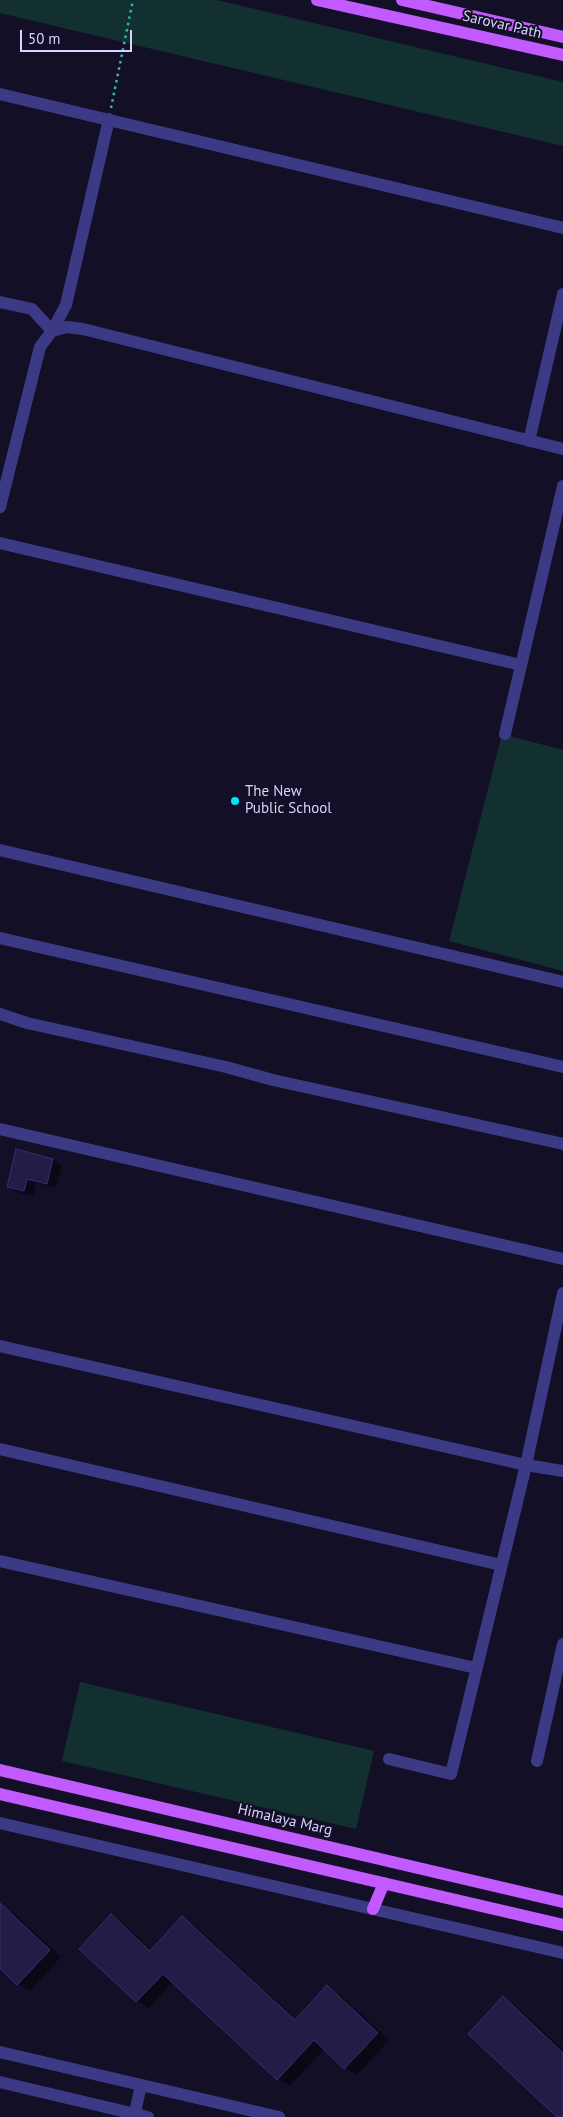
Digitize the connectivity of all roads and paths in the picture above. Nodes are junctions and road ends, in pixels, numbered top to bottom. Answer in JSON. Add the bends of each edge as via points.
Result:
{"nodes":[{"id":1,"x":133,"y":0,"type":"edge"},
{"id":2,"x":317,"y":0,"type":"edge"},
{"id":3,"x":402,"y":0,"type":"edge"},
{"id":4,"x":563,"y":37,"type":"edge"},
{"id":5,"x":563,"y":55,"type":"edge"},
{"id":6,"x":0,"y":94,"type":"edge"},
{"id":7,"x":108,"y":119,"type":"junction"},
{"id":8,"x":563,"y":228,"type":"edge"},
{"id":9,"x":563,"y":294,"type":"edge"},
{"id":10,"x":0,"y":302,"type":"edge"},
{"id":11,"x":52,"y":331,"type":"junction"},
{"id":12,"x":529,"y":441,"type":"junction"},
{"id":13,"x":563,"y":449,"type":"edge"},
{"id":14,"x":563,"y":486,"type":"edge"},
{"id":15,"x":0,"y":507,"type":"edge"},
{"id":16,"x":0,"y":543,"type":"edge"},
{"id":17,"x":521,"y":665,"type":"junction"},
{"id":18,"x":504,"y":734,"type":"dead end"},
{"id":19,"x":0,"y":850,"type":"edge"},
{"id":20,"x":0,"y":938,"type":"edge"},
{"id":21,"x":563,"y":982,"type":"edge"},
{"id":22,"x":0,"y":1014,"type":"edge"},
{"id":23,"x":563,"y":1067,"type":"edge"},
{"id":24,"x":0,"y":1129,"type":"edge"},
{"id":25,"x":563,"y":1144,"type":"edge"},
{"id":26,"x":563,"y":1259,"type":"edge"},
{"id":27,"x":563,"y":1293,"type":"edge"},
{"id":28,"x":0,"y":1346,"type":"edge"},
{"id":29,"x":0,"y":1449,"type":"edge"},
{"id":30,"x":526,"y":1465,"type":"junction"},
{"id":31,"x":563,"y":1472,"type":"edge"},
{"id":32,"x":0,"y":1561,"type":"edge"},
{"id":33,"x":501,"y":1565,"type":"junction"},
{"id":34,"x":563,"y":1644,"type":"edge"},
{"id":35,"x":476,"y":1668,"type":"junction"},
{"id":36,"x":389,"y":1759,"type":"dead end"},
{"id":37,"x":537,"y":1761,"type":"dead end"},
{"id":38,"x":0,"y":1770,"type":"edge"},
{"id":39,"x":0,"y":1794,"type":"edge"},
{"id":40,"x":0,"y":1823,"type":"edge"},
{"id":41,"x":384,"y":1883,"type":"junction"},
{"id":42,"x":563,"y":1902,"type":"edge"},
{"id":43,"x":373,"y":1909,"type":"junction"},
{"id":44,"x":563,"y":1925,"type":"edge"},
{"id":45,"x":563,"y":1953,"type":"edge"},
{"id":46,"x":0,"y":2052,"type":"edge"},
{"id":47,"x":0,"y":2082,"type":"edge"},
{"id":48,"x":141,"y":2085,"type":"junction"},
{"id":49,"x":134,"y":2115,"type":"edge"},
{"id":50,"x":148,"y":2117,"type":"edge"},
{"id":51,"x":279,"y":2117,"type":"edge"}],
"edges":[{"from":1,"to":7,"type":"path"},
{"from":2,"to":5,"type":"main road","name":"Sarovar Path"},
{"from":3,"to":4,"type":"main road","name":"Sarovar Path"},
{"from":6,"to":7,"type":"street"},
{"from":7,"to":8,"type":"street"},
{"from":7,"to":11,"type":"street","via":[[66,305]]},
{"from":9,"to":12,"type":"street"},
{"from":10,"to":11,"type":"street","via":[[32,309]]},
{"from":11,"to":12,"type":"street","via":[[67,327],[83,329]]},
{"from":11,"to":15,"type":"street","via":[[40,347]]},
{"from":12,"to":13,"type":"street"},
{"from":14,"to":17,"type":"street"},
{"from":16,"to":17,"type":"street"},
{"from":17,"to":18,"type":"street"},
{"from":19,"to":21,"type":"street"},
{"from":20,"to":23,"type":"street"},
{"from":22,"to":25,"type":"street","via":[[272,1080]]},
{"from":24,"to":26,"type":"street"},
{"from":27,"to":30,"type":"street"},
{"from":28,"to":30,"type":"street"},
{"from":29,"to":33,"type":"street"},
{"from":30,"to":31,"type":"street"},
{"from":30,"to":33,"type":"street"},
{"from":32,"to":35,"type":"street"},
{"from":33,"to":35,"type":"street"},
{"from":34,"to":37,"type":"street"},
{"from":35,"to":36,"type":"street","via":[[450,1774]]},
{"from":38,"to":42,"type":"main road","name":"Himalaya Marg"},
{"from":39,"to":41,"type":"main road"},
{"from":40,"to":43,"type":"street"},
{"from":41,"to":43,"type":"main road"},
{"from":41,"to":44,"type":"main road"},
{"from":43,"to":45,"type":"street"},
{"from":46,"to":48,"type":"street"},
{"from":47,"to":49,"type":"street"},
{"from":48,"to":49,"type":"street"},
{"from":48,"to":51,"type":"street"},
{"from":49,"to":50,"type":"street"}]}
